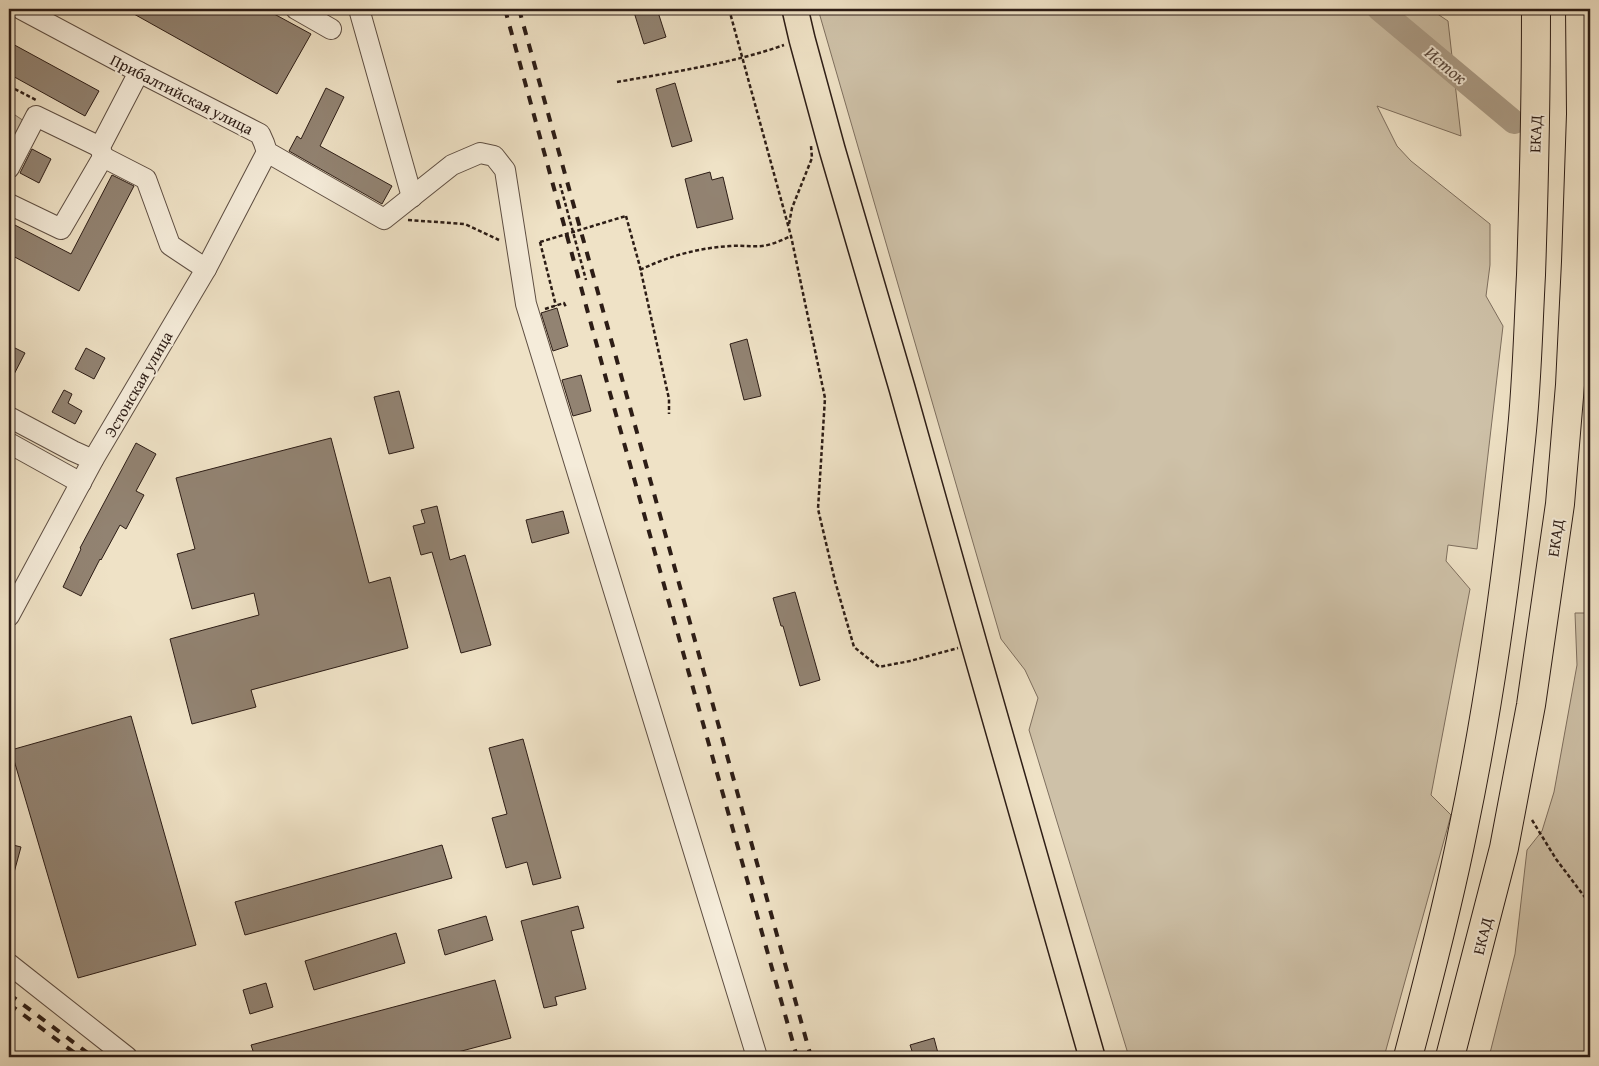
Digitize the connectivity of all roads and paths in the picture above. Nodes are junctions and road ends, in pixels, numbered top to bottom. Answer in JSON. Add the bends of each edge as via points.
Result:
{"nodes":[{"id":1,"x":21,"y":9,"type":"edge"},
{"id":2,"x":296,"y":9,"type":"edge"},
{"id":3,"x":359,"y":9,"type":"edge"},
{"id":4,"x":729,"y":9,"type":"edge"},
{"id":5,"x":795,"y":9,"type":"edge"},
{"id":6,"x":1536,"y":9,"type":"edge"},
{"id":7,"x":1580,"y":9,"type":"edge"},
{"id":8,"x":332,"y":29,"type":"dead end"},
{"id":9,"x":802,"y":39,"type":"junction"},
{"id":10,"x":743,"y":58,"type":"junction"},
{"id":11,"x":139,"y":72,"type":"junction"},
{"id":12,"x":617,"y":82,"type":"dead end"},
{"id":13,"x":9,"y":86,"type":"edge"},
{"id":14,"x":41,"y":103,"type":"dead end"},
{"id":15,"x":810,"y":140,"type":"dead end"},
{"id":16,"x":102,"y":152,"type":"junction"},
{"id":17,"x":266,"y":152,"type":"junction"},
{"id":18,"x":9,"y":168,"type":"edge"},
{"id":19,"x":560,"y":184,"type":"dead end"},
{"id":20,"x":412,"y":197,"type":"junction"},
{"id":21,"x":9,"y":204,"type":"edge"},
{"id":22,"x":384,"y":219,"type":"junction"},
{"id":23,"x":788,"y":225,"type":"junction"},
{"id":24,"x":574,"y":232,"type":"junction"},
{"id":25,"x":791,"y":236,"type":"junction"},
{"id":26,"x":518,"y":249,"type":"junction"},
{"id":27,"x":206,"y":269,"type":"junction"},
{"id":28,"x":640,"y":269,"type":"junction"},
{"id":29,"x":586,"y":280,"type":"dead end"},
{"id":30,"x":556,"y":306,"type":"junction"},
{"id":31,"x":566,"y":306,"type":"dead end"},
{"id":32,"x":529,"y":314,"type":"junction"},
{"id":33,"x":669,"y":414,"type":"dead end"},
{"id":34,"x":9,"y":417,"type":"edge"},
{"id":35,"x":9,"y":444,"type":"edge"},
{"id":36,"x":93,"y":460,"type":"junction"},
{"id":37,"x":82,"y":483,"type":"junction"},
{"id":38,"x":9,"y":616,"type":"edge"},
{"id":39,"x":974,"y":644,"type":"junction"},
{"id":40,"x":1532,"y":820,"type":"dead end"},
{"id":41,"x":1590,"y":904,"type":"edge"},
{"id":42,"x":9,"y":964,"type":"edge"},
{"id":43,"x":127,"y":1057,"type":"edge"},
{"id":44,"x":757,"y":1057,"type":"edge"},
{"id":45,"x":1092,"y":1057,"type":"edge"},
{"id":46,"x":1408,"y":1057,"type":"edge"},
{"id":47,"x":1450,"y":1057,"type":"edge"}],
"edges":[{"from":1,"to":11,"type":"street","name":"Прибалтийская улица"},
{"from":2,"to":8,"type":"street"},
{"from":3,"to":20,"type":"street"},
{"from":4,"to":10,"type":"path"},
{"from":5,"to":9,"type":"main road"},
{"from":6,"to":46,"type":"highway","name":"ЕКАД","via":[[1528,337],[1522,438],[1504,596],[1464,828],[1438,946]]},
{"from":7,"to":47,"type":"highway","name":"ЕКАД","via":[[1581,114],[1576,272],[1560,504],[1531,705],[1504,848]]},
{"from":9,"to":10,"type":"path"},
{"from":9,"to":39,"type":"main road"},
{"from":10,"to":12,"type":"path"},
{"from":10,"to":23,"type":"path"},
{"from":11,"to":16,"type":"street"},
{"from":11,"to":17,"type":"street","name":"Прибалтийская улица","via":[[260,134]]},
{"from":13,"to":14,"type":"path"},
{"from":15,"to":23,"type":"path","via":[[812,158]]},
{"from":16,"to":18,"type":"street","via":[[36,116]]},
{"from":16,"to":21,"type":"street","via":[[61,229]]},
{"from":16,"to":27,"type":"street","via":[[146,180],[170,245]]},
{"from":17,"to":22,"type":"street","name":"Прибалтийская улица"},
{"from":17,"to":27,"type":"street","name":"Эстонская улица"},
{"from":19,"to":24,"type":"path"},
{"from":20,"to":22,"type":"street"},
{"from":20,"to":26,"type":"street","via":[[452,166],[480,153],[494,156],[505,170]]},
{"from":22,"to":26,"type":"path","via":[[464,224]]},
{"from":23,"to":25,"type":"path"},
{"from":24,"to":28,"type":"path","bridge":true,"via":[[626,216]]},
{"from":24,"to":29,"type":"path"},
{"from":24,"to":30,"type":"path","bridge":true,"via":[[540,242]]},
{"from":25,"to":28,"type":"path","via":[[762,246],[696,250]]},
{"from":25,"to":39,"type":"path","via":[[825,398],[818,509],[854,646],[879,667]]},
{"from":26,"to":32,"type":"street"},
{"from":27,"to":36,"type":"street","name":"Эстонская улица"},
{"from":28,"to":33,"type":"path","via":[[669,399]]},
{"from":30,"to":31,"type":"path"},
{"from":30,"to":32,"type":"path"},
{"from":32,"to":44,"type":"street"},
{"from":34,"to":36,"type":"street"},
{"from":35,"to":37,"type":"street"},
{"from":36,"to":37,"type":"street","name":"Эстонская улица"},
{"from":37,"to":38,"type":"street","name":"Эстонская улица"},
{"from":39,"to":45,"type":"main road"},
{"from":40,"to":41,"type":"path"},
{"from":42,"to":43,"type":"street"}]}
